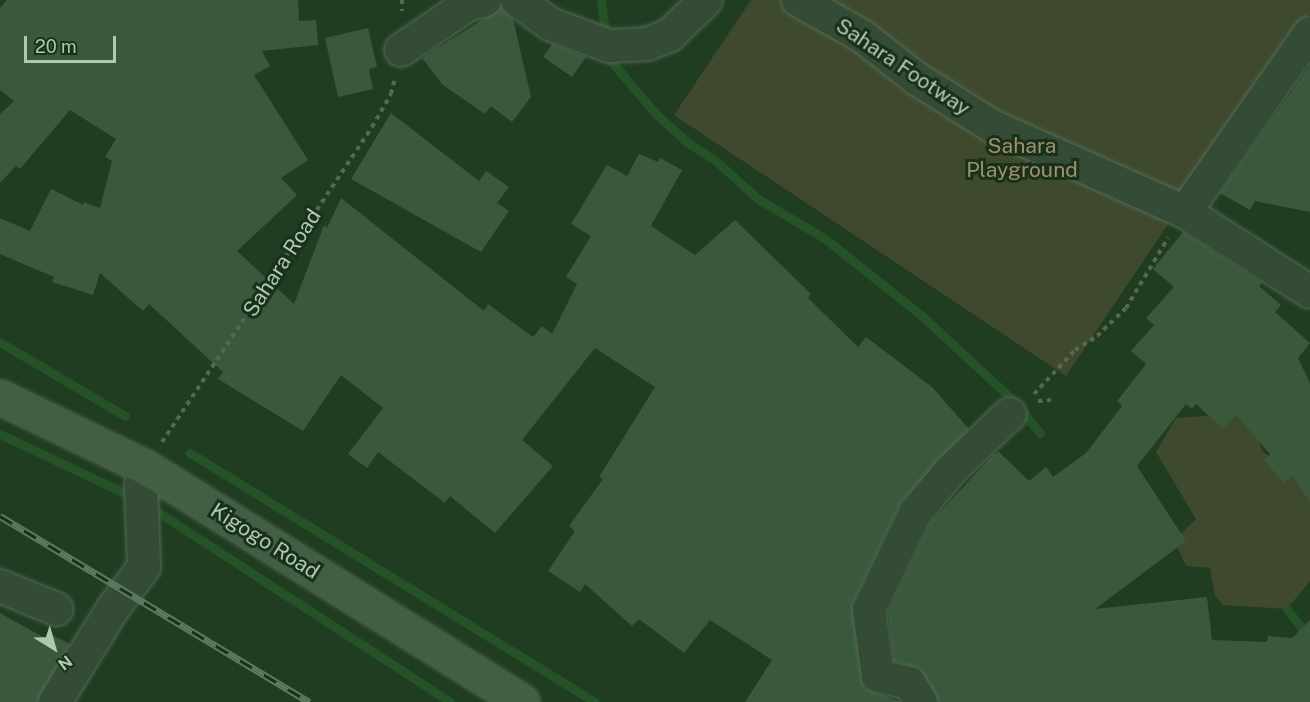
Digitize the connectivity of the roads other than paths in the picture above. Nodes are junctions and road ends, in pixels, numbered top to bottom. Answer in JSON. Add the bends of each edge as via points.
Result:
{"nodes":[{"id":1,"x":485,"y":0,"type":"edge"},
{"id":2,"x":517,"y":0,"type":"edge"},
{"id":3,"x":706,"y":0,"type":"edge"},
{"id":4,"x":798,"y":0,"type":"edge"},
{"id":5,"x":1310,"y":33,"type":"edge"},
{"id":6,"x":401,"y":50,"type":"road end"},
{"id":7,"x":1179,"y":209,"type":"junction"},
{"id":8,"x":1310,"y":292,"type":"edge"},
{"id":9,"x":0,"y":397,"type":"edge"},
{"id":10,"x":1021,"y":405,"type":"road end"},
{"id":11,"x":145,"y":468,"type":"junction"},
{"id":12,"x":0,"y":586,"type":"edge"},
{"id":13,"x":56,"y":609,"type":"dead end"},
{"id":14,"x":55,"y":702,"type":"edge"},
{"id":15,"x":522,"y":702,"type":"edge"},
{"id":16,"x":921,"y":702,"type":"edge"}],
"edges":[{"from":1,"to":6,"type":"street","via":[[467,5]]},
{"from":2,"to":3,"type":"street","via":[[550,24],[609,46],[647,44],[670,34]]},
{"from":4,"to":7,"type":"street","name":"Sahara Footway","via":[[862,36],[916,79],[992,126]]},
{"from":5,"to":7,"type":"street"},
{"from":7,"to":8,"type":"street","name":"Sahara Footway"},
{"from":9,"to":11,"type":"main road","name":"Kigogo Road"},
{"from":10,"to":16,"type":"street","via":[[951,470],[916,512],[868,610],[878,676],[909,683]]},
{"from":11,"to":14,"type":"street","via":[[141,485],[144,567],[114,607]]},
{"from":11,"to":15,"type":"main road","name":"Kigogo Road"},
{"from":12,"to":13,"type":"street"}]}
